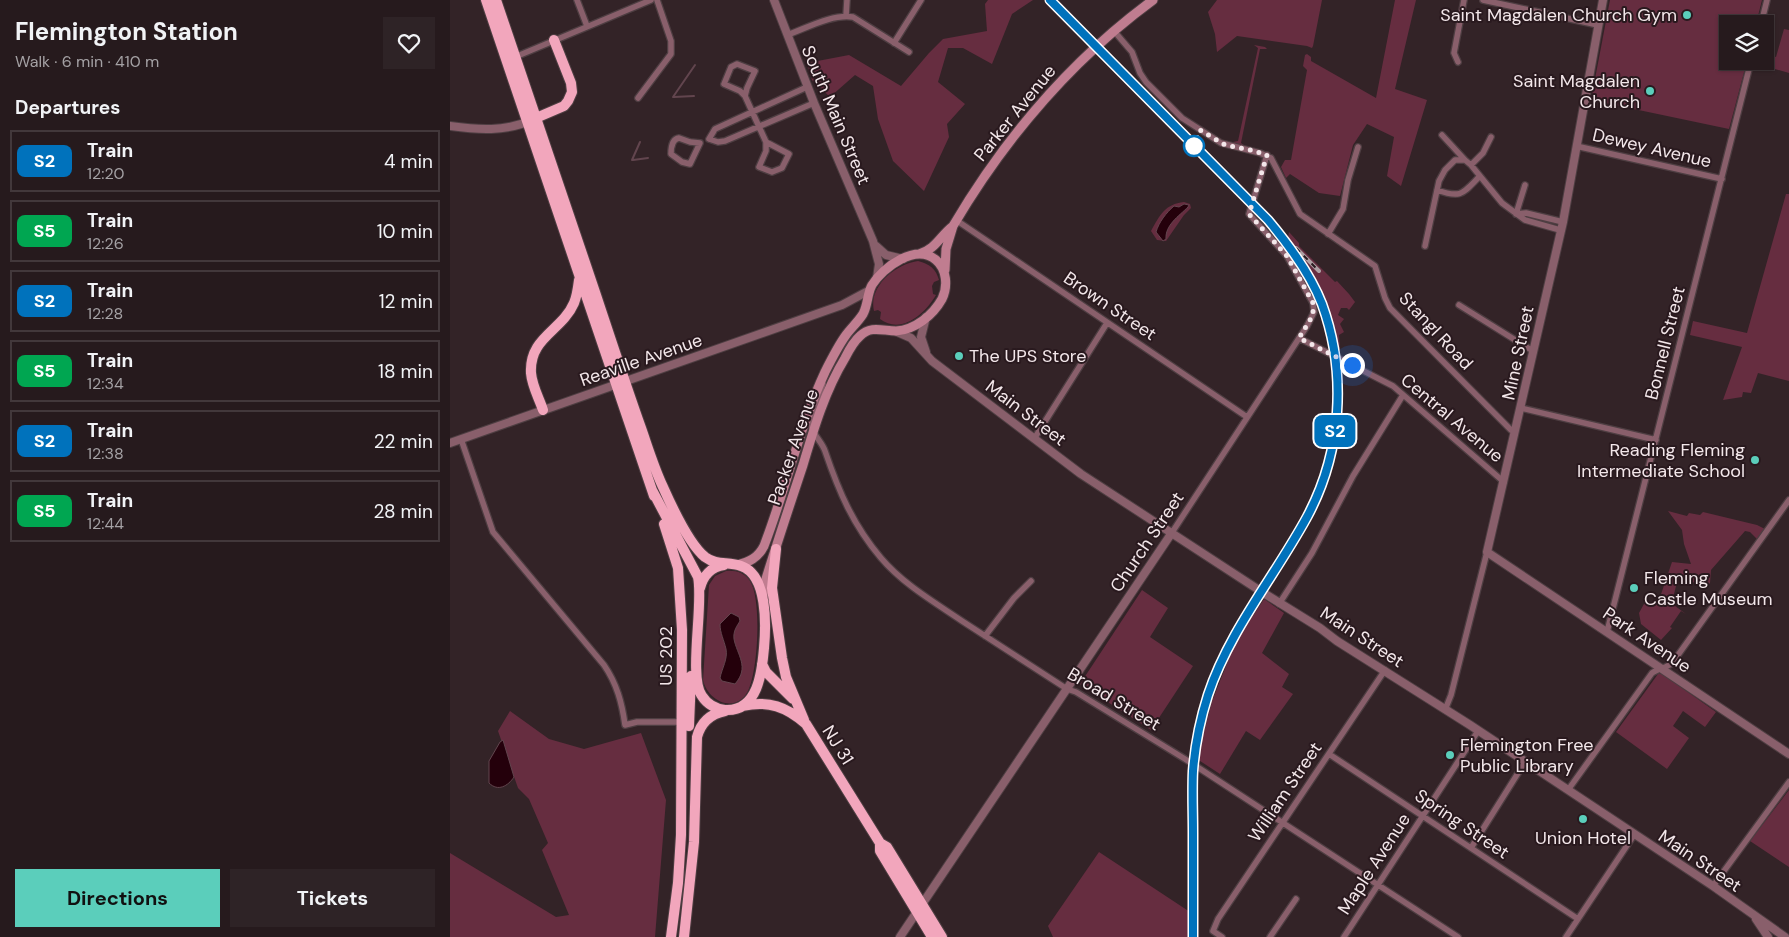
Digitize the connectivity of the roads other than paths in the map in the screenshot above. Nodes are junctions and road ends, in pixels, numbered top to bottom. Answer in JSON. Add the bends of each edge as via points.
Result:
{"nodes":[{"id":1,"x":486,"y":0,"type":"edge"},
{"id":2,"x":496,"y":0,"type":"edge"},
{"id":3,"x":577,"y":0,"type":"edge"},
{"id":4,"x":651,"y":0,"type":"edge"},
{"id":5,"x":657,"y":0,"type":"edge"},
{"id":6,"x":774,"y":0,"type":"edge"},
{"id":7,"x":848,"y":0,"type":"edge"},
{"id":8,"x":921,"y":0,"type":"edge"},
{"id":9,"x":1153,"y":0,"type":"edge"},
{"id":10,"x":1464,"y":0,"type":"edge"},
{"id":11,"x":1483,"y":0,"type":"edge"},
{"id":12,"x":1603,"y":0,"type":"edge"},
{"id":13,"x":1767,"y":0,"type":"edge"},
{"id":14,"x":1763,"y":15,"type":"edge"},
{"id":15,"x":846,"y":16,"type":"junction"},
{"id":16,"x":1598,"y":25,"type":"junction"},
{"id":17,"x":587,"y":26,"type":"junction"},
{"id":18,"x":1114,"y":31,"type":"junction"},
{"id":19,"x":787,"y":35,"type":"junction"},
{"id":20,"x":554,"y":40,"type":"junction"},
{"id":21,"x":894,"y":43,"type":"junction"},
{"id":22,"x":909,"y":52,"type":"dead end"},
{"id":23,"x":515,"y":57,"type":"junction"},
{"id":24,"x":1458,"y":62,"type":"dead end"},
{"id":25,"x":1749,"y":70,"type":"edge"},
{"id":26,"x":807,"y":87,"type":"junction"},
{"id":27,"x":745,"y":96,"type":"junction"},
{"id":28,"x":638,"y":98,"type":"dead end"},
{"id":29,"x":814,"y":103,"type":"junction"},
{"id":30,"x":752,"y":112,"type":"junction"},
{"id":31,"x":531,"y":120,"type":"junction"},
{"id":32,"x":450,"y":126,"type":"edge"},
{"id":33,"x":759,"y":126,"type":"junction"},
{"id":34,"x":1442,"y":135,"type":"dead end"},
{"id":35,"x":1491,"y":137,"type":"dead end"},
{"id":36,"x":709,"y":138,"type":"junction"},
{"id":37,"x":766,"y":142,"type":"junction"},
{"id":38,"x":700,"y":143,"type":"junction"},
{"id":39,"x":1576,"y":146,"type":"junction"},
{"id":40,"x":1358,"y":147,"type":"dead end"},
{"id":41,"x":1267,"y":155,"type":"junction"},
{"id":42,"x":1465,"y":160,"type":"junction"},
{"id":43,"x":1471,"y":165,"type":"junction"},
{"id":44,"x":1480,"y":176,"type":"junction"},
{"id":45,"x":1722,"y":178,"type":"junction"},
{"id":46,"x":1525,"y":185,"type":"dead end"},
{"id":47,"x":1437,"y":190,"type":"junction"},
{"id":48,"x":1516,"y":214,"type":"junction"},
{"id":49,"x":954,"y":223,"type":"junction"},
{"id":50,"x":1561,"y":226,"type":"junction"},
{"id":51,"x":1328,"y":234,"type":"junction"},
{"id":52,"x":873,"y":241,"type":"junction"},
{"id":53,"x":1425,"y":246,"type":"dead end"},
{"id":54,"x":916,"y":255,"type":"junction"},
{"id":55,"x":902,"y":258,"type":"junction"},
{"id":56,"x":945,"y":275,"type":"junction"},
{"id":57,"x":579,"y":277,"type":"junction"},
{"id":58,"x":877,"y":278,"type":"junction"},
{"id":59,"x":870,"y":290,"type":"junction"},
{"id":60,"x":842,"y":305,"type":"junction"},
{"id":61,"x":1460,"y":305,"type":"dead end"},
{"id":62,"x":865,"y":308,"type":"junction"},
{"id":63,"x":926,"y":317,"type":"junction"},
{"id":64,"x":1107,"y":323,"type":"junction"},
{"id":65,"x":883,"y":330,"type":"junction"},
{"id":66,"x":895,"y":331,"type":"junction"},
{"id":67,"x":1299,"y":338,"type":"junction"},
{"id":68,"x":1533,"y":351,"type":"junction"},
{"id":69,"x":928,"y":356,"type":"junction"},
{"id":70,"x":825,"y":372,"type":"junction"},
{"id":71,"x":620,"y":383,"type":"junction"},
{"id":72,"x":1402,"y":395,"type":"junction"},
{"id":73,"x":1521,"y":408,"type":"junction"},
{"id":74,"x":543,"y":410,"type":"junction"},
{"id":75,"x":1247,"y":417,"type":"junction"},
{"id":76,"x":1515,"y":431,"type":"junction"},
{"id":77,"x":813,"y":432,"type":"junction"},
{"id":78,"x":461,"y":439,"type":"junction"},
{"id":79,"x":1034,"y":439,"type":"junction"},
{"id":80,"x":1656,"y":440,"type":"junction"},
{"id":81,"x":450,"y":443,"type":"edge"},
{"id":82,"x":1504,"y":482,"type":"junction"},
{"id":83,"x":652,"y":490,"type":"junction"},
{"id":84,"x":1789,"y":500,"type":"edge"},
{"id":85,"x":772,"y":523,"type":"junction"},
{"id":86,"x":783,"y":526,"type":"junction"},
{"id":87,"x":1171,"y":534,"type":"junction"},
{"id":88,"x":776,"y":549,"type":"junction"},
{"id":89,"x":1487,"y":552,"type":"junction"},
{"id":90,"x":732,"y":564,"type":"junction"},
{"id":91,"x":1031,"y":581,"type":"dead end"},
{"id":92,"x":700,"y":592,"type":"junction"},
{"id":93,"x":763,"y":599,"type":"junction"},
{"id":94,"x":1279,"y":604,"type":"junction"},
{"id":95,"x":1607,"y":632,"type":"junction"},
{"id":96,"x":985,"y":636,"type":"junction"},
{"id":97,"x":698,"y":642,"type":"junction"},
{"id":98,"x":762,"y":664,"type":"junction"},
{"id":99,"x":1662,"y":668,"type":"junction"},
{"id":100,"x":1384,"y":670,"type":"junction"},
{"id":101,"x":1067,"y":689,"type":"junction"},
{"id":102,"x":797,"y":703,"type":"junction"},
{"id":103,"x":742,"y":707,"type":"junction"},
{"id":104,"x":730,"y":710,"type":"junction"},
{"id":105,"x":1445,"y":710,"type":"junction"},
{"id":106,"x":682,"y":722,"type":"junction"},
{"id":107,"x":806,"y":724,"type":"junction"},
{"id":108,"x":1478,"y":731,"type":"junction"},
{"id":109,"x":1329,"y":754,"type":"junction"},
{"id":110,"x":1789,"y":754,"type":"edge"},
{"id":111,"x":1525,"y":762,"type":"junction"},
{"id":112,"x":1789,"y":782,"type":"edge"},
{"id":113,"x":1568,"y":790,"type":"junction"},
{"id":114,"x":1424,"y":816,"type":"junction"},
{"id":115,"x":1282,"y":823,"type":"junction"},
{"id":116,"x":1634,"y":834,"type":"junction"},
{"id":117,"x":1470,"y":848,"type":"junction"},
{"id":118,"x":679,"y":867,"type":"junction"},
{"id":119,"x":1378,"y":886,"type":"junction"},
{"id":120,"x":1713,"y":886,"type":"junction"},
{"id":121,"x":1296,"y":899,"type":"dead end"},
{"id":122,"x":919,"y":908,"type":"junction"},
{"id":123,"x":1754,"y":915,"type":"junction"},
{"id":124,"x":1578,"y":919,"type":"junction"},
{"id":125,"x":671,"y":937,"type":"edge"},
{"id":126,"x":684,"y":937,"type":"edge"},
{"id":127,"x":900,"y":937,"type":"edge"},
{"id":128,"x":932,"y":937,"type":"edge"},
{"id":129,"x":942,"y":937,"type":"edge"},
{"id":130,"x":1222,"y":937,"type":"edge"},
{"id":131,"x":1270,"y":937,"type":"edge"},
{"id":132,"x":1344,"y":937,"type":"edge"},
{"id":133,"x":1458,"y":937,"type":"edge"},
{"id":134,"x":1566,"y":937,"type":"edge"},
{"id":135,"x":1768,"y":937,"type":"edge"},
{"id":136,"x":1785,"y":937,"type":"edge"}],
"edges":[{"from":1,"to":31,"type":"highway","number":"US 202"},
{"from":2,"to":23,"type":"highway","number":"US 202"},
{"from":3,"to":17,"type":"street"},
{"from":4,"to":17,"type":"street"},
{"from":5,"to":28,"type":"street","via":[[671,41],[671,54]]},
{"from":6,"to":19,"type":"street","name":"South Main Street"},
{"from":7,"to":15,"type":"street"},
{"from":8,"to":21,"type":"street"},
{"from":9,"to":18,"type":"main road","name":"Parker Avenue"},
{"from":10,"to":24,"type":"street","via":[[1454,53]]},
{"from":11,"to":16,"type":"street"},
{"from":12,"to":16,"type":"street","name":"Mine Street"},
{"from":13,"to":14,"type":"street"},
{"from":15,"to":19,"type":"street"},
{"from":15,"to":21,"type":"street","via":[[859,20]]},
{"from":16,"to":39,"type":"street","name":"Mine Street"},
{"from":17,"to":20,"type":"street"},
{"from":18,"to":41,"type":"street","via":[[1132,52],[1146,82],[1182,118],[1225,145]]},
{"from":18,"to":49,"type":"main road","name":"Parker Avenue","via":[[1066,76],[1020,127]]},
{"from":19,"to":26,"type":"street","name":"South Main Street"},
{"from":20,"to":23,"type":"street"},
{"from":20,"to":31,"type":"highway","via":[[572,92],[564,106]]},
{"from":21,"to":22,"type":"street"},
{"from":23,"to":31,"type":"highway","number":"US 202"},
{"from":25,"to":45,"type":"street","name":"Bonnell Street"},
{"from":26,"to":29,"type":"street","name":"South Main Street"},
{"from":26,"to":30,"type":"street"},
{"from":27,"to":27,"type":"street","via":[[754,71],[737,64],[731,67],[724,84]]},
{"from":27,"to":30,"type":"street"},
{"from":29,"to":33,"type":"street"},
{"from":29,"to":52,"type":"street","name":"South Main Street"},
{"from":30,"to":33,"type":"street"},
{"from":30,"to":36,"type":"street","via":[[715,129]]},
{"from":31,"to":32,"type":"street","via":[[487,130]]},
{"from":31,"to":57,"type":"highway","number":"US 202"},
{"from":31,"to":71,"type":"highway","number":"US 202"},
{"from":33,"to":36,"type":"street","via":[[721,142]]},
{"from":33,"to":37,"type":"street"},
{"from":34,"to":42,"type":"street"},
{"from":35,"to":43,"type":"street","via":[[1483,153]]},
{"from":36,"to":38,"type":"street"},
{"from":37,"to":37,"type":"street","via":[[760,167],[772,172],[782,168],[789,154]]},
{"from":38,"to":38,"type":"street","via":[[676,138],[671,154],[690,164]]},
{"from":39,"to":45,"type":"street","name":"Dewey Avenue"},
{"from":39,"to":50,"type":"street","name":"Mine Street"},
{"from":40,"to":51,"type":"street","via":[[1343,209]]},
{"from":41,"to":51,"type":"street","name":"Stangl Road","via":[[1274,162],[1300,214]]},
{"from":41,"to":67,"type":"street","name":"Church Street","via":[[1249,214],[1287,256],[1313,303],[1313,315]]},
{"from":42,"to":43,"type":"street"},
{"from":42,"to":47,"type":"street","via":[[1455,160],[1448,166]]},
{"from":43,"to":44,"type":"street"},
{"from":44,"to":47,"type":"street","via":[[1455,196]]},
{"from":44,"to":48,"type":"street","via":[[1502,203]]},
{"from":45,"to":80,"type":"street","name":"Bonnell Street"},
{"from":46,"to":48,"type":"street"},
{"from":47,"to":53,"type":"street"},
{"from":48,"to":50,"type":"street","via":[[1525,220]]},
{"from":49,"to":54,"type":"main road","name":"Parker Avenue","via":[[935,246]]},
{"from":49,"to":56,"type":"main road","name":"Parker Avenue","via":[[945,255]]},
{"from":49,"to":64,"type":"street","name":"Brown Street"},
{"from":50,"to":68,"type":"street","name":"Mine Street"},
{"from":51,"to":76,"type":"street","name":"Stangl Road","via":[[1375,266],[1390,308]]},
{"from":52,"to":55,"type":"street","name":"South Main Street","via":[[886,255]]},
{"from":52,"to":58,"type":"street","name":"South Main Street","via":[[879,264]]},
{"from":54,"to":55,"type":"main road"},
{"from":54,"to":56,"type":"main road","via":[[933,258]]},
{"from":55,"to":58,"type":"main road"},
{"from":56,"to":63,"type":"main road","via":[[946,288],[942,298]]},
{"from":57,"to":71,"type":"highway","number":"US 202"},
{"from":57,"to":74,"type":"highway","via":[[574,304],[541,342],[532,358],[532,376]]},
{"from":58,"to":59,"type":"main road"},
{"from":59,"to":60,"type":"street","name":"Reaville Avenue"},
{"from":59,"to":62,"type":"main road"},
{"from":60,"to":62,"type":"street","name":"Reaville Avenue"},
{"from":60,"to":71,"type":"street","name":"Reaville Avenue"},
{"from":61,"to":68,"type":"street"},
{"from":62,"to":65,"type":"main road","via":[[871,322]]},
{"from":62,"to":70,"type":"main road","name":"Packer Avenue"},
{"from":63,"to":66,"type":"main road","via":[[908,329]]},
{"from":63,"to":69,"type":"street","via":[[922,338]]},
{"from":64,"to":75,"type":"street","name":"Brown Street"},
{"from":64,"to":79,"type":"street"},
{"from":65,"to":66,"type":"main road"},
{"from":65,"to":77,"type":"main road","name":"Packer Avenue","via":[[867,330],[852,345],[830,387]]},
{"from":66,"to":69,"type":"street","name":"Main Street","via":[[911,338]]},
{"from":67,"to":72,"type":"street","name":"Central Avenue","via":[[1386,382]]},
{"from":67,"to":75,"type":"street","name":"Church Street"},
{"from":68,"to":73,"type":"street","name":"Mine Street"},
{"from":69,"to":79,"type":"street","name":"Main Street"},
{"from":70,"to":77,"type":"street","via":[[822,392],[811,420]]},
{"from":70,"to":85,"type":"main road","name":"Packer Avenue"},
{"from":71,"to":74,"type":"street","name":"Reaville Avenue"},
{"from":71,"to":83,"type":"highway","name":"US 202","number":"US 202"},
{"from":71,"to":90,"type":"highway","number":"US 202","via":[[661,482],[698,551],[712,561]]},
{"from":72,"to":82,"type":"street","name":"Central Avenue"},
{"from":72,"to":94,"type":"street","via":[[1352,476],[1312,553]]},
{"from":73,"to":76,"type":"street","name":"Mine Street"},
{"from":73,"to":80,"type":"street"},
{"from":74,"to":78,"type":"street","name":"Reaville Avenue"},
{"from":75,"to":87,"type":"street","name":"Church Street"},
{"from":76,"to":82,"type":"street","name":"Mine Street"},
{"from":77,"to":86,"type":"main road","name":"Packer Avenue"},
{"from":77,"to":96,"type":"street","name":"Broad Street","via":[[822,444],[845,504],[882,559],[914,588]]},
{"from":78,"to":81,"type":"street","name":"Reaville Avenue"},
{"from":78,"to":106,"type":"street","via":[[493,532],[611,675],[619,694],[625,725]]},
{"from":79,"to":87,"type":"street","name":"Main Street"},
{"from":80,"to":95,"type":"street","name":"Bonnell Street"},
{"from":82,"to":89,"type":"street","name":"Mine Street"},
{"from":83,"to":92,"type":"highway","via":[[696,570]]},
{"from":83,"to":106,"type":"highway","name":"US 202","number":"US 202","via":[[676,557],[680,579]]},
{"from":84,"to":99,"type":"street","via":[[1673,662]]},
{"from":85,"to":86,"type":"street"},
{"from":85,"to":90,"type":"main road","name":"Packer Avenue","via":[[758,555],[750,561]]},
{"from":86,"to":88,"type":"main road","name":"Packer Avenue"},
{"from":87,"to":94,"type":"street","name":"Main Street"},
{"from":87,"to":101,"type":"street","name":"Church Street"},
{"from":88,"to":93,"type":"main road","name":"Packer Avenue"},
{"from":88,"to":102,"type":"highway","via":[[773,604],[784,671]]},
{"from":89,"to":95,"type":"street","name":"Park Avenue"},
{"from":89,"to":105,"type":"street","name":"Mine Street"},
{"from":90,"to":92,"type":"highway","via":[[718,566],[707,574]]},
{"from":90,"to":93,"type":"highway","number":"US 202","via":[[747,568],[759,585]]},
{"from":91,"to":96,"type":"street"},
{"from":92,"to":97,"type":"highway"},
{"from":93,"to":98,"type":"highway","number":"US 202","via":[[765,641]]},
{"from":94,"to":100,"type":"street","name":"Main Street"},
{"from":95,"to":99,"type":"street","name":"Park Avenue"},
{"from":96,"to":101,"type":"street","name":"Broad Street"},
{"from":97,"to":104,"type":"highway","via":[[699,692],[710,705]]},
{"from":97,"to":118,"type":"highway","via":[[692,662],[686,808]]},
{"from":98,"to":102,"type":"highway","number":"NJ 31"},
{"from":98,"to":103,"type":"highway","number":"US 202","via":[[754,693]]},
{"from":99,"to":110,"type":"street","name":"Park Avenue"},
{"from":99,"to":113,"type":"street","via":[[1652,673]]},
{"from":100,"to":105,"type":"street","name":"Main Street"},
{"from":100,"to":109,"type":"street","name":"William Street"},
{"from":101,"to":115,"type":"street","name":"Broad Street","via":[[1165,747]]},
{"from":101,"to":122,"type":"street","name":"Church Street"},
{"from":102,"to":107,"type":"highway","number":"NJ 31"},
{"from":103,"to":104,"type":"highway","name":"NJ 31"},
{"from":103,"to":107,"type":"highway","name":"NJ 31","number":"NJ 31","via":[[772,704],[788,709]]},
{"from":104,"to":126,"type":"highway","via":[[711,716],[698,732],[694,842]]},
{"from":105,"to":108,"type":"street","name":"Main Street"},
{"from":106,"to":118,"type":"highway","name":"US 202","number":"US 202"},
{"from":107,"to":122,"type":"highway","name":"NJ 31","number":"NJ 31","via":[[880,843],[880,851]]},
{"from":108,"to":111,"type":"street","name":"Main Street"},
{"from":108,"to":114,"type":"street","name":"Maple Avenue"},
{"from":109,"to":114,"type":"street","name":"Spring Street"},
{"from":109,"to":115,"type":"street","name":"William Street"},
{"from":111,"to":113,"type":"street","name":"Main Street"},
{"from":111,"to":117,"type":"street"},
{"from":112,"to":120,"type":"street"},
{"from":113,"to":116,"type":"street","name":"Main Street"},
{"from":114,"to":117,"type":"street","name":"Spring Street"},
{"from":114,"to":119,"type":"street","name":"Maple Avenue"},
{"from":115,"to":119,"type":"street","name":"Broad Street"},
{"from":115,"to":130,"type":"street","name":"William Street","via":[[1218,919],[1213,930]]},
{"from":116,"to":120,"type":"street","name":"Main Street"},
{"from":116,"to":124,"type":"street"},
{"from":117,"to":124,"type":"street","name":"Spring Street"},
{"from":118,"to":125,"type":"highway","name":"US 202","number":"US 202"},
{"from":119,"to":132,"type":"street","name":"Maple Avenue"},
{"from":119,"to":133,"type":"street","name":"Broad Street"},
{"from":120,"to":123,"type":"street","name":"Main Street"},
{"from":121,"to":131,"type":"street"},
{"from":122,"to":127,"type":"street","name":"Church Street"},
{"from":122,"to":128,"type":"highway","name":"NJ 31","number":"NJ 31"},
{"from":122,"to":129,"type":"highway","name":"NJ 31","number":"NJ 31"},
{"from":123,"to":135,"type":"street"},
{"from":123,"to":136,"type":"street","name":"Main Street"},
{"from":124,"to":134,"type":"street"}]}
